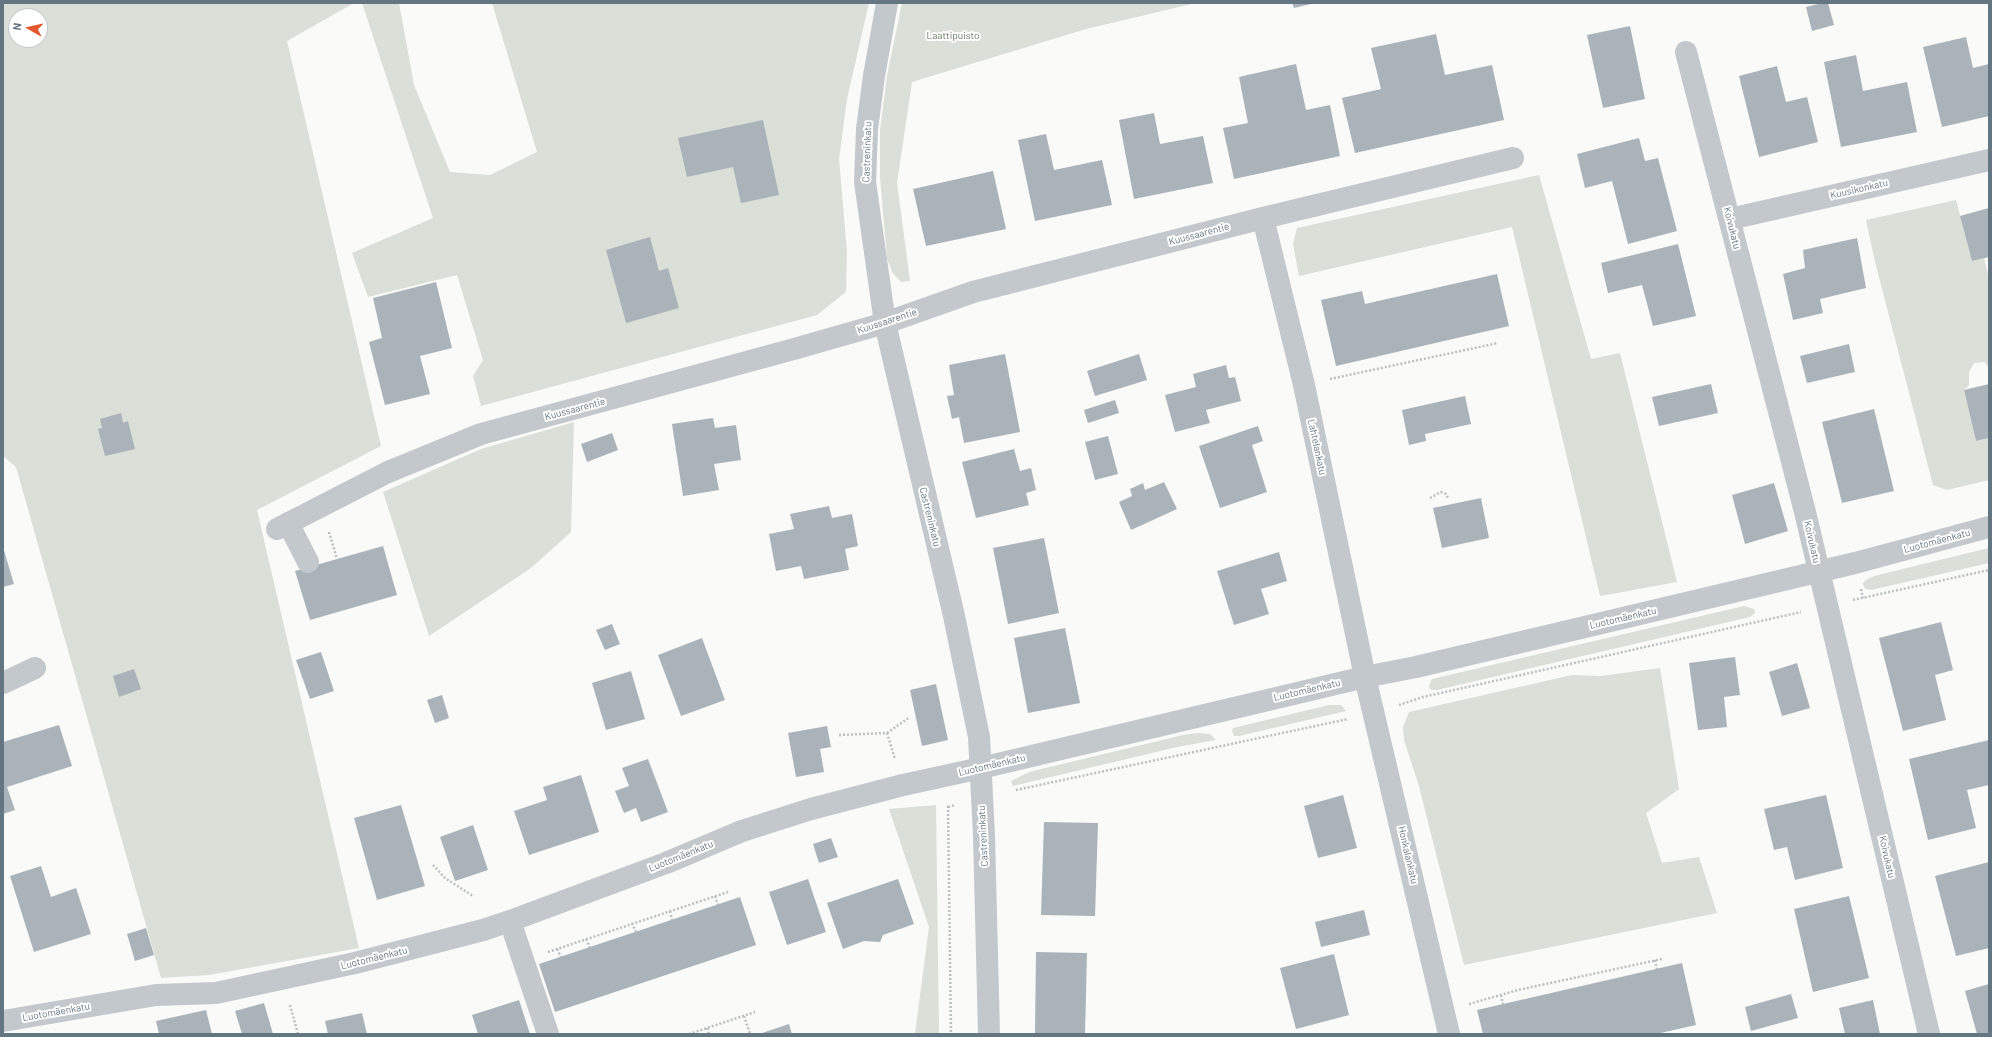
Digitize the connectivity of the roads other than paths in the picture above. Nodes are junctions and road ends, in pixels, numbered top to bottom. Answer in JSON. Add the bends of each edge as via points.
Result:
{"nodes":[{"id":1,"x":887,"y":3,"type":"edge"},
{"id":2,"x":1686,"y":52,"type":"dead end"},
{"id":3,"x":1513,"y":158,"type":"dead end"},
{"id":4,"x":1989,"y":160,"type":"edge"},
{"id":5,"x":1263,"y":218,"type":"junction"},
{"id":6,"x":1730,"y":219,"type":"junction"},
{"id":7,"x":885,"y":323,"type":"junction"},
{"id":8,"x":1989,"y":527,"type":"edge"},
{"id":9,"x":308,"y":562,"type":"dead end"},
{"id":10,"x":1819,"y":571,"type":"junction"},
{"id":11,"x":35,"y":668,"type":"dead end"},
{"id":12,"x":1365,"y":677,"type":"junction"},
{"id":13,"x":3,"y":683,"type":"edge"},
{"id":14,"x":981,"y":768,"type":"junction"},
{"id":15,"x":510,"y":921,"type":"junction"},
{"id":16,"x":3,"y":1021,"type":"edge"},
{"id":17,"x":548,"y":1034,"type":"edge"},
{"id":18,"x":989,"y":1034,"type":"edge"},
{"id":19,"x":1449,"y":1034,"type":"edge"},
{"id":20,"x":1929,"y":1034,"type":"edge"}],
"edges":[{"from":1,"to":7,"type":"street","name":"Castreninkatu","via":[[870,106],[865,182]]},
{"from":2,"to":6,"type":"street","name":"Koivukatu"},
{"from":3,"to":5,"type":"street","name":"Kuussaarentie"},
{"from":4,"to":6,"type":"street","name":"Kuusikonkatu"},
{"from":5,"to":7,"type":"street","name":"Kuussaarentie","via":[[974,292]]},
{"from":5,"to":12,"type":"street","name":"Lahtelankatu","via":[[1304,385]]},
{"from":6,"to":10,"type":"street","name":"Koivukatu"},
{"from":7,"to":9,"type":"street","name":"Kuussaarentie","via":[[481,434],[388,472],[282,526]]},
{"from":7,"to":14,"type":"street","name":"Castreninkatu","via":[[954,616],[979,737]]},
{"from":8,"to":10,"type":"street","name":"Luotomäenkatu"},
{"from":10,"to":12,"type":"street","name":"Luotomäenkatu"},
{"from":10,"to":20,"type":"street","name":"Koivukatu"},
{"from":11,"to":13,"type":"street"},
{"from":12,"to":14,"type":"street","name":"Luotomäenkatu"},
{"from":12,"to":19,"type":"street","name":"Honkalankatu"},
{"from":14,"to":15,"type":"street","name":"Luotomäenkatu","via":[[811,809],[749,829]]},
{"from":14,"to":18,"type":"street","name":"Castreninkatu"},
{"from":15,"to":16,"type":"street","name":"Luotomäenkatu","via":[[355,963],[216,993],[156,995]]},
{"from":15,"to":17,"type":"street"}]}
